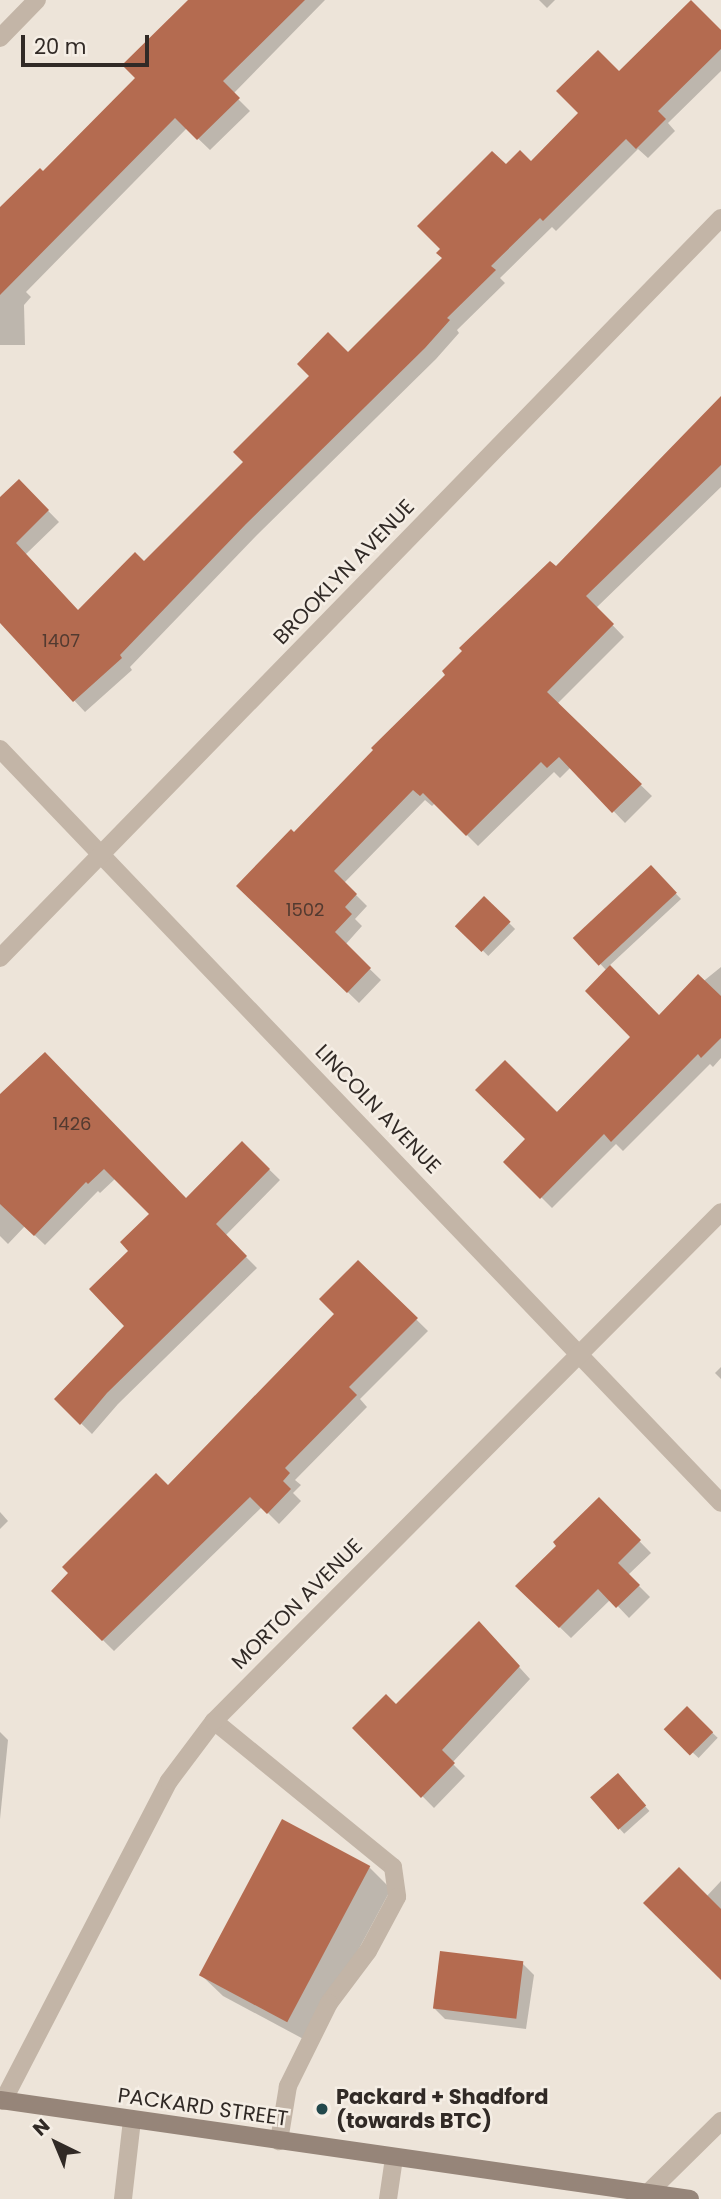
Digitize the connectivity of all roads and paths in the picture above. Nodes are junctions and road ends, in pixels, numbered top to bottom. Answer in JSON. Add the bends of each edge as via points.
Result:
{"nodes":[{"id":1,"x":37,"y":0,"type":"edge"},
{"id":2,"x":0,"y":38,"type":"edge"},
{"id":3,"x":721,"y":218,"type":"edge"},
{"id":4,"x":0,"y":749,"type":"edge"},
{"id":5,"x":101,"y":854,"type":"junction"},
{"id":6,"x":0,"y":958,"type":"edge"},
{"id":7,"x":721,"y":1212,"type":"edge"},
{"id":8,"x":580,"y":1354,"type":"junction"},
{"id":9,"x":721,"y":1503,"type":"edge"},
{"id":10,"x":214,"y":1721,"type":"junction"},
{"id":11,"x":1,"y":2100,"type":"edge"},
{"id":12,"x":132,"y":2120,"type":"junction"},
{"id":13,"x":721,"y":2121,"type":"edge"},
{"id":14,"x":279,"y":2141,"type":"junction"},
{"id":15,"x":394,"y":2158,"type":"junction"},
{"id":16,"x":648,"y":2193,"type":"junction"},
{"id":17,"x":123,"y":2199,"type":"edge"},
{"id":18,"x":388,"y":2199,"type":"edge"},
{"id":19,"x":690,"y":2199,"type":"edge"}],
"edges":[{"from":1,"to":2,"type":"street"},
{"from":3,"to":5,"type":"street","name":"BROOKLYN AVENUE"},
{"from":4,"to":5,"type":"street","name":"LINCOLN AVENUE"},
{"from":5,"to":6,"type":"street","name":"BROOKLYN AVENUE"},
{"from":5,"to":8,"type":"street","name":"LINCOLN AVENUE"},
{"from":7,"to":8,"type":"street","name":"MORTON AVENUE"},
{"from":8,"to":9,"type":"street","name":"LINCOLN AVENUE"},
{"from":8,"to":10,"type":"street","name":"MORTON AVENUE"},
{"from":10,"to":11,"type":"street","name":"MORTON AVENUE","via":[[169,1780]]},
{"from":10,"to":14,"type":"street","via":[[393,1867],[397,1897],[368,1951],[329,2003],[288,2086]]},
{"from":11,"to":12,"type":"main road","name":"PACKARD STREET"},
{"from":12,"to":14,"type":"main road","name":"PACKARD STREET"},
{"from":12,"to":17,"type":"street"},
{"from":13,"to":16,"type":"street"},
{"from":14,"to":15,"type":"main road","name":"PACKARD STREET"},
{"from":15,"to":16,"type":"main road","name":"PACKARD STREET"},
{"from":15,"to":18,"type":"street"},
{"from":16,"to":19,"type":"main road","name":"PACKARD STREET"}]}
